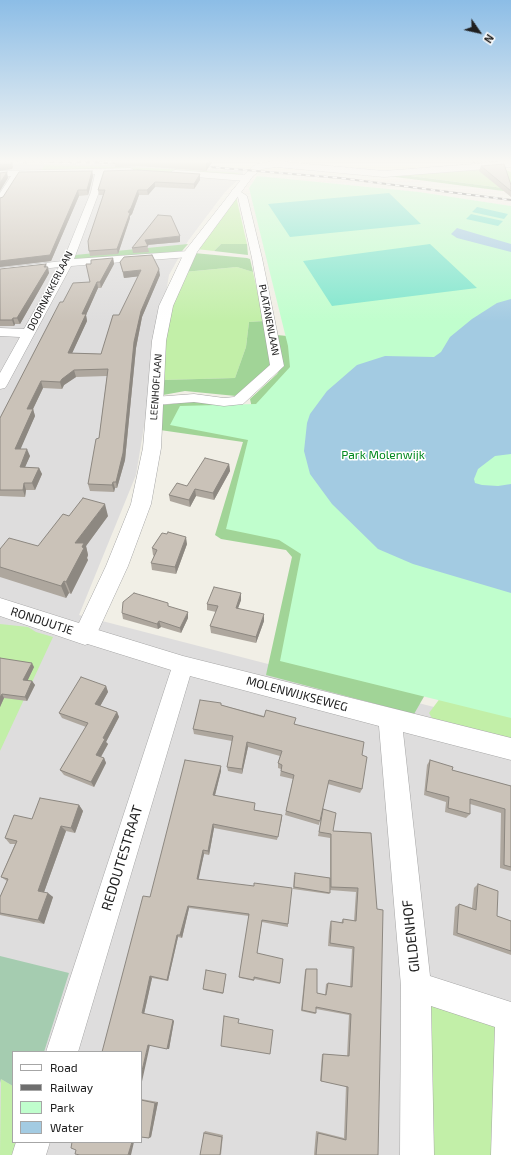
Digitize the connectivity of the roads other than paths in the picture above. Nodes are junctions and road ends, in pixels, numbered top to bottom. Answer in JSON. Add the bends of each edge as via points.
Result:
{"nodes":[{"id":1,"x":86,"y":215,"type":"edge"},
{"id":2,"x":218,"y":215,"type":"edge"},
{"id":3,"x":247,"y":215,"type":"edge"},
{"id":4,"x":189,"y":254,"type":"junction"},
{"id":5,"x":67,"y":263,"type":"junction"},
{"id":6,"x":0,"y":271,"type":"edge"},
{"id":7,"x":0,"y":332,"type":"edge"},
{"id":8,"x":28,"y":333,"type":"junction"},
{"id":9,"x":0,"y":385,"type":"edge"},
{"id":10,"x":154,"y":401,"type":"junction"},
{"id":11,"x":0,"y":607,"type":"edge"},
{"id":12,"x":85,"y":635,"type":"junction"},
{"id":13,"x":183,"y":665,"type":"junction"},
{"id":14,"x":390,"y":719,"type":"junction"},
{"id":15,"x":511,"y":749,"type":"edge"},
{"id":16,"x":416,"y":986,"type":"junction"},
{"id":17,"x":510,"y":1017,"type":"edge"},
{"id":18,"x":62,"y":1051,"type":"edge"},
{"id":19,"x":34,"y":1143,"type":"edge"},
{"id":20,"x":29,"y":1155,"type":"edge"},
{"id":21,"x":417,"y":1155,"type":"edge"},
{"id":22,"x":508,"y":1155,"type":"edge"}],
"edges":[{"from":1,"to":5,"type":"street","name":"DOORNAKKERLAAN"},
{"from":2,"to":4,"type":"street","name":"LEENHOFLAAN"},
{"from":3,"to":10,"type":"street","name":"PLATANENLAAN","via":[[277,366],[238,401],[194,398]]},
{"from":4,"to":5,"type":"street"},
{"from":4,"to":10,"type":"street","name":"LEENHOFLAAN","via":[[166,306],[159,341]]},
{"from":5,"to":6,"type":"street"},
{"from":5,"to":8,"type":"street","name":"DOORNAKKERLAAN"},
{"from":7,"to":8,"type":"street"},
{"from":8,"to":9,"type":"street","name":"DOORNAKKERLAAN"},
{"from":10,"to":12,"type":"street","name":"LEENHOFLAAN","via":[[152,448],[141,504],[117,566]]},
{"from":11,"to":12,"type":"street","name":"RONDUUTJE"},
{"from":12,"to":13,"type":"street","name":"MOLENWIJKSEWEG"},
{"from":13,"to":14,"type":"street","name":"MOLENWIJKSEWEG"},
{"from":13,"to":18,"type":"street","name":"REDOUTESTRAAT"},
{"from":14,"to":15,"type":"street","name":"MOLENWIJKSEWEG"},
{"from":14,"to":16,"type":"street","name":"GILDENHOF"},
{"from":16,"to":17,"type":"street"},
{"from":16,"to":21,"type":"street","name":"GILDENHOF"},
{"from":17,"to":22,"type":"street"},
{"from":19,"to":20,"type":"street"}]}
